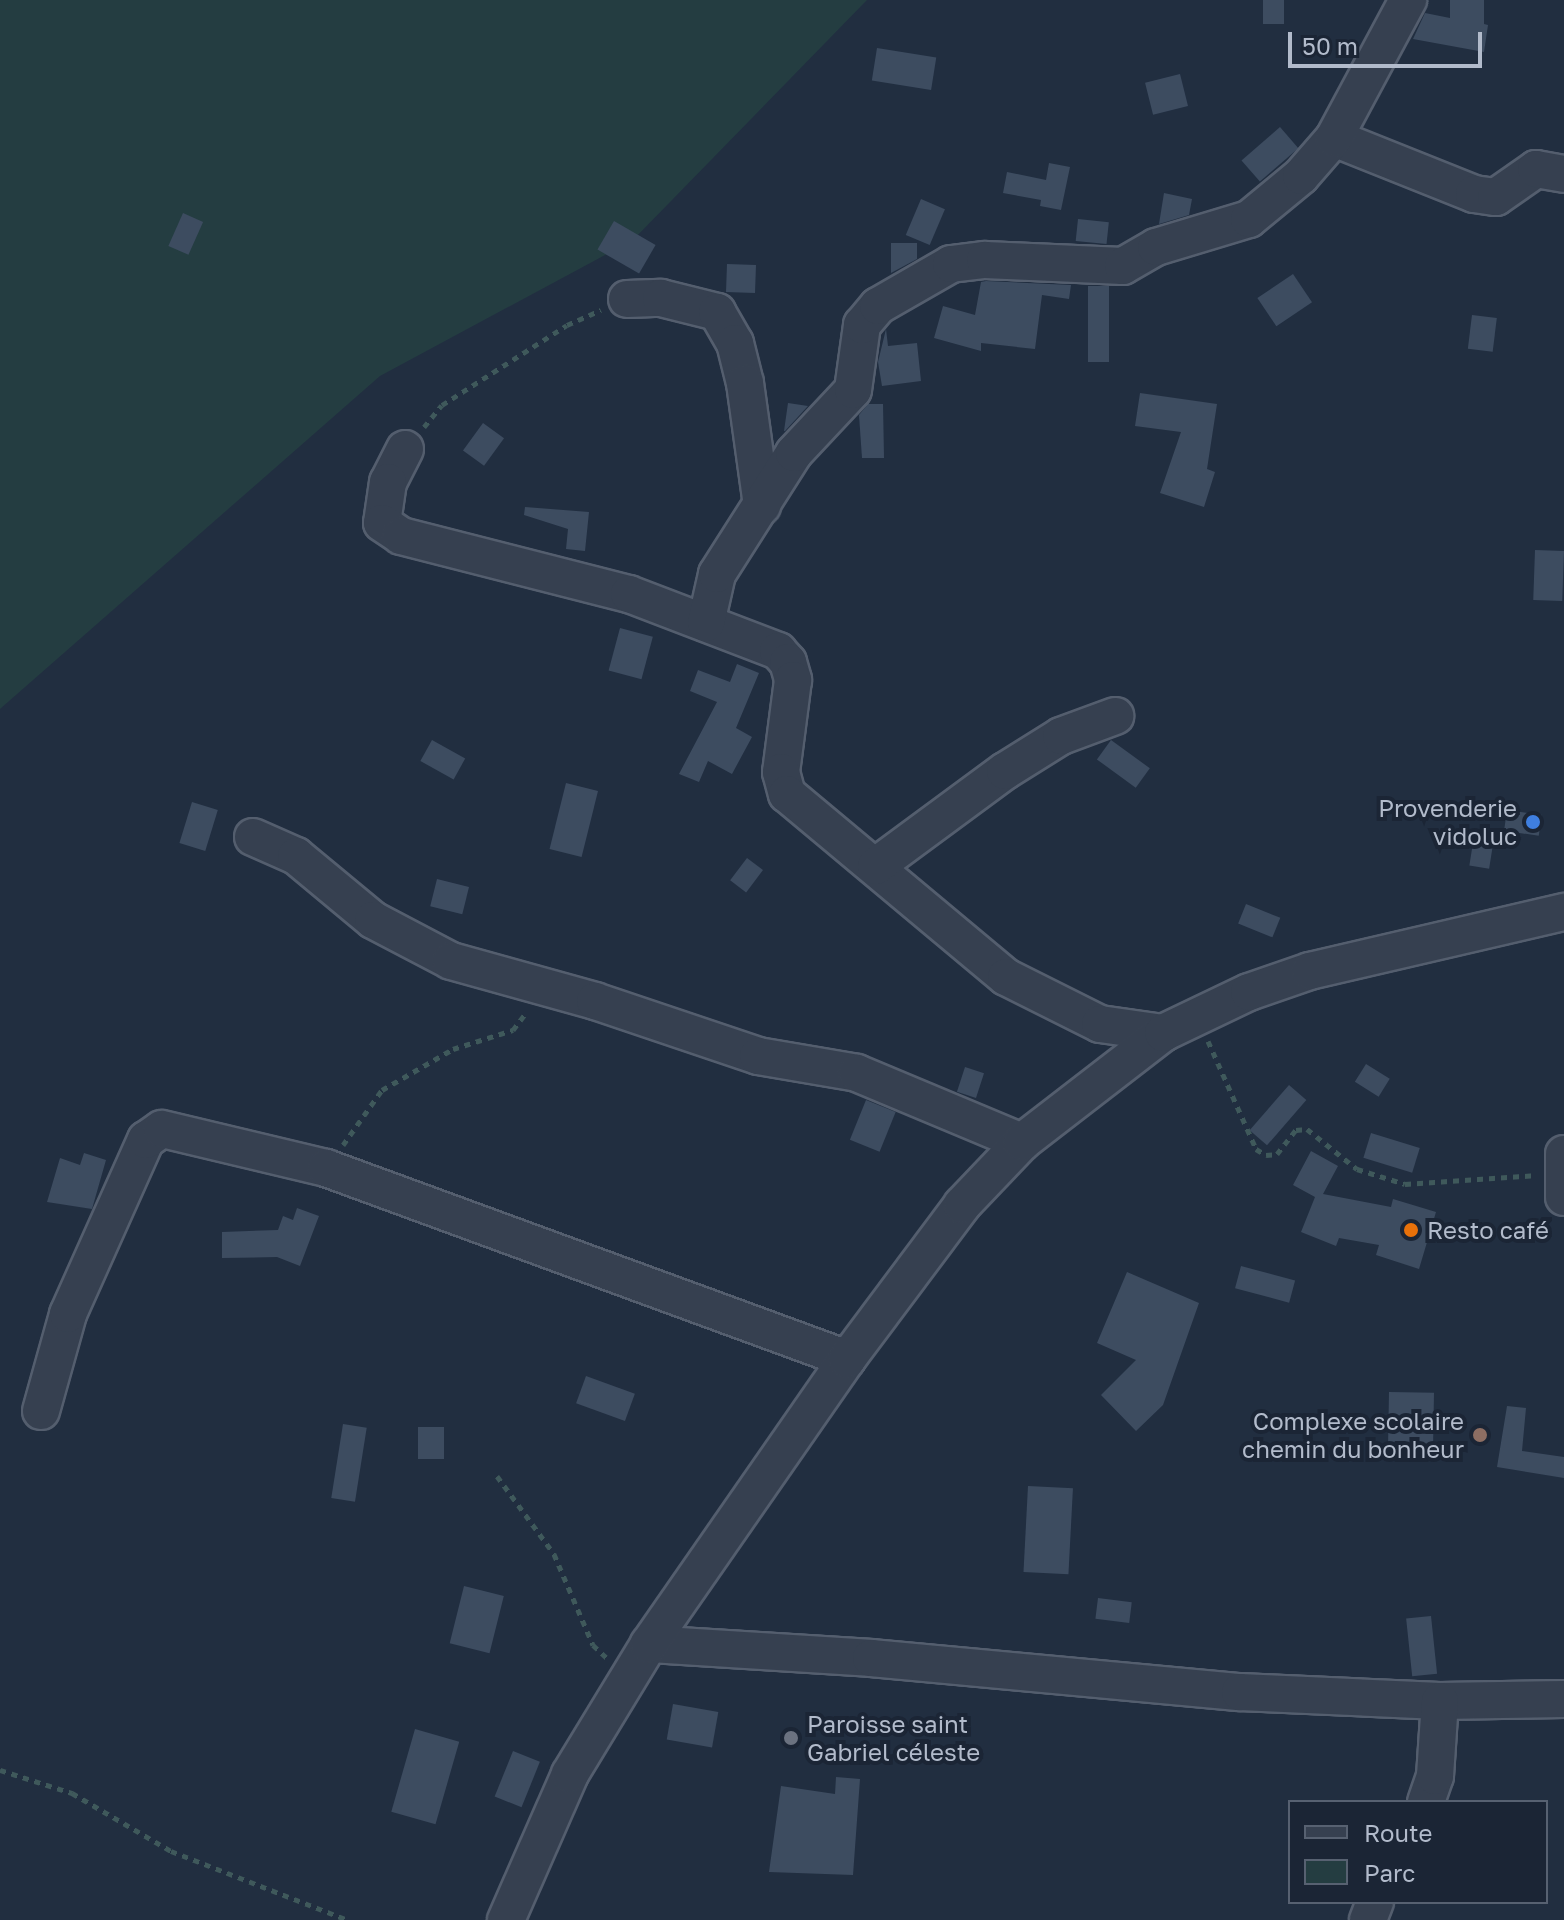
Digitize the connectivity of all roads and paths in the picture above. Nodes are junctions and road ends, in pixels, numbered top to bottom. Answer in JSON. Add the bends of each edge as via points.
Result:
{"nodes":[{"id":1,"x":1408,"y":0,"type":"edge"},
{"id":2,"x":1334,"y":138,"type":"junction"},
{"id":3,"x":1564,"y":174,"type":"edge"},
{"id":4,"x":627,"y":299,"type":"joint"},
{"id":5,"x":405,"y":449,"type":"joint"},
{"id":6,"x":762,"y":506,"type":"junction"},
{"id":7,"x":706,"y":623,"type":"junction"},
{"id":8,"x":1115,"y":716,"type":"dead end"},
{"id":9,"x":253,"y":837,"type":"dead end"},
{"id":10,"x":876,"y":866,"type":"junction"},
{"id":11,"x":1564,"y":912,"type":"edge"},
{"id":12,"x":545,"y":989,"type":"junction"},
{"id":13,"x":1198,"y":1017,"type":"junction"},
{"id":14,"x":1163,"y":1033,"type":"junction"},
{"id":15,"x":1022,"y":1142,"type":"junction"},
{"id":16,"x":326,"y":1168,"type":"junction"},
{"id":17,"x":1563,"y":1174,"type":"edge"},
{"id":18,"x":847,"y":1359,"type":"junction"},
{"id":19,"x":41,"y":1411,"type":"dead end"},
{"id":20,"x":497,"y":1476,"type":"dead end"},
{"id":21,"x":649,"y":1644,"type":"junction"},
{"id":22,"x":629,"y":1678,"type":"junction"},
{"id":23,"x":1564,"y":1699,"type":"edge"},
{"id":24,"x":1440,"y":1701,"type":"junction"},
{"id":25,"x":0,"y":1770,"type":"edge"},
{"id":26,"x":1427,"y":1800,"type":"edge"},
{"id":27,"x":348,"y":1920,"type":"edge"},
{"id":28,"x":506,"y":1920,"type":"edge"}],
"edges":[{"from":1,"to":2,"type":"street"},
{"from":2,"to":3,"type":"street","via":[[1474,194],[1496,197],[1536,169]]},
{"from":2,"to":6,"type":"street","via":[[1301,176],[1249,219],[1156,247],[1134,265],[985,260],[951,264],[878,306],[862,325],[853,390],[794,453]]},
{"from":4,"to":5,"type":"path","via":[[567,325],[442,405]]},
{"from":4,"to":6,"type":"street","via":[[661,298],[717,312],[735,343],[745,383]]},
{"from":5,"to":7,"type":"street","via":[[382,505],[382,523],[401,536],[629,594]]},
{"from":6,"to":7,"type":"street","via":[[717,574]]},
{"from":7,"to":10,"type":"street","via":[[778,651],[788,662],[793,680],[781,783],[787,794]]},
{"from":8,"to":10,"type":"street","via":[[1061,736],[1005,771]]},
{"from":9,"to":12,"type":"street","via":[[296,856],[373,920],[451,961]]},
{"from":10,"to":14,"type":"street","via":[[1006,977],[1100,1024]]},
{"from":11,"to":13,"type":"street","via":[[1310,971]]},
{"from":12,"to":15,"type":"street","via":[[758,1056],[857,1073]]},
{"from":12,"to":16,"type":"path","via":[[513,1030],[453,1049],[382,1090]]},
{"from":13,"to":14,"type":"street"},
{"from":13,"to":17,"type":"path","via":[[1256,1149],[1266,1155],[1277,1154],[1296,1130],[1307,1129],[1357,1169],[1405,1184]]},
{"from":14,"to":15,"type":"street"},
{"from":15,"to":18,"type":"street","via":[[962,1205]]},
{"from":16,"to":18,"type":"street"},
{"from":16,"to":19,"type":"street","via":[[162,1129],[153,1132],[68,1314]]},
{"from":18,"to":21,"type":"street"},
{"from":20,"to":22,"type":"path","via":[[554,1554],[593,1645]]},
{"from":21,"to":22,"type":"street"},
{"from":21,"to":24,"type":"street","via":[[871,1658],[1240,1692]]},
{"from":22,"to":28,"type":"street","via":[[570,1774]]},
{"from":23,"to":24,"type":"street"},
{"from":24,"to":26,"type":"street","via":[[1435,1776]]},
{"from":25,"to":27,"type":"path","via":[[72,1793],[171,1851]]}]}
